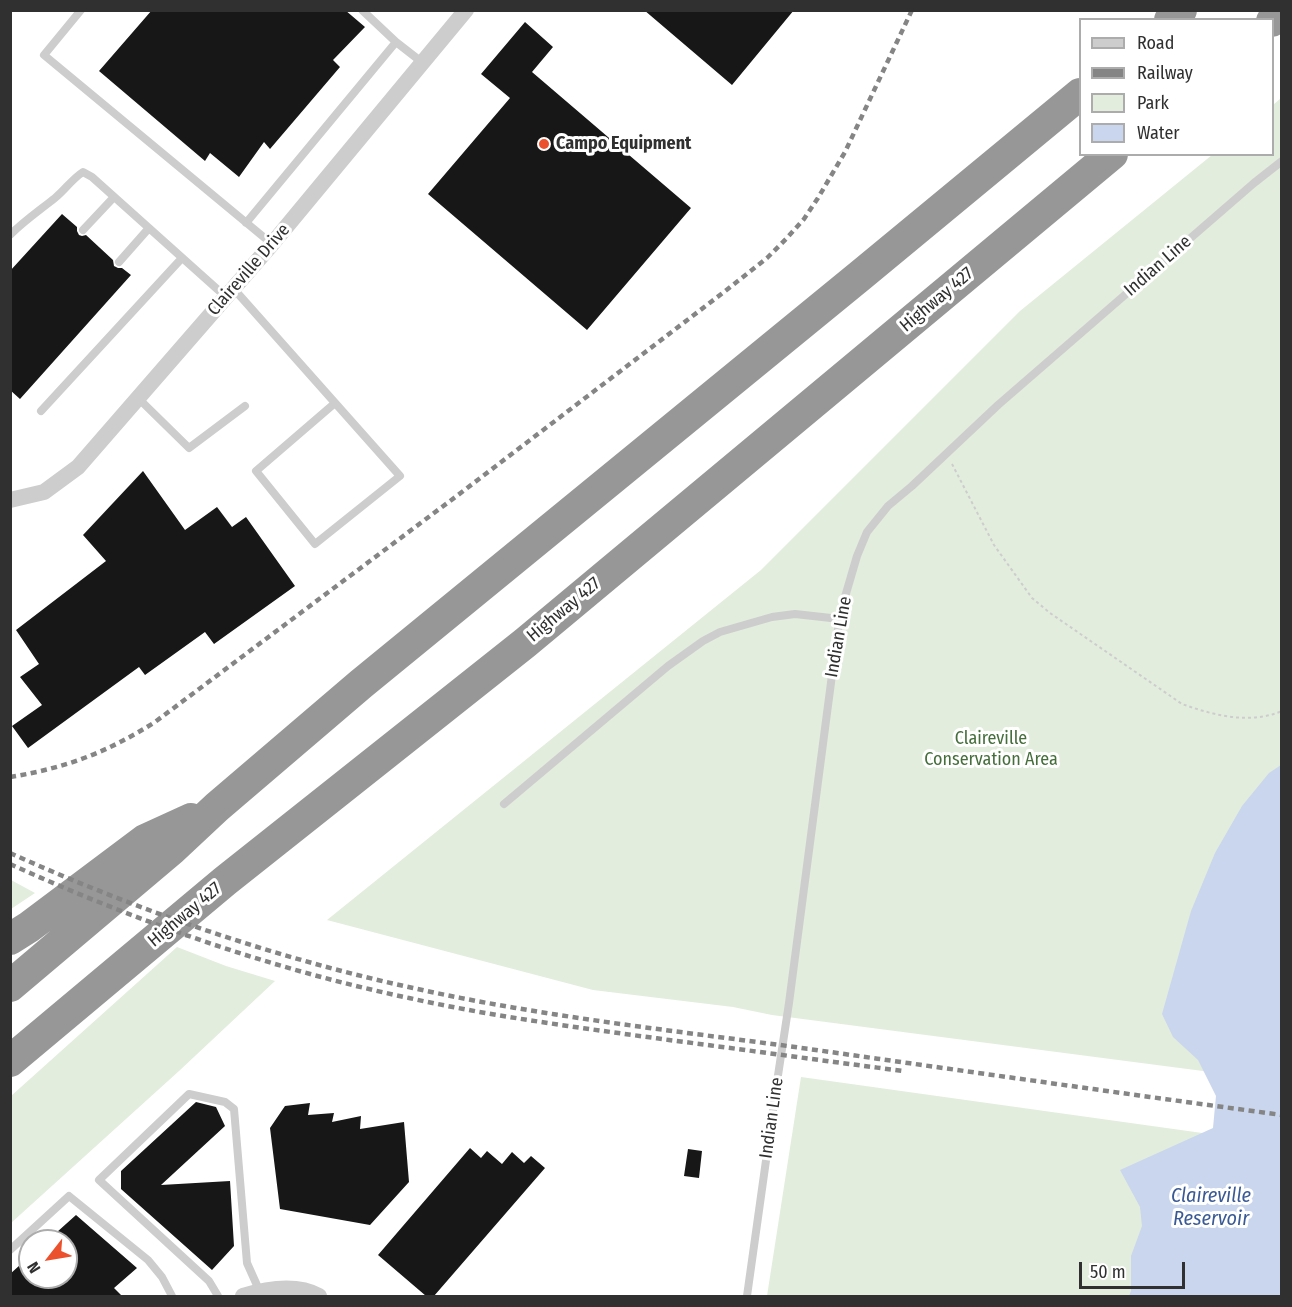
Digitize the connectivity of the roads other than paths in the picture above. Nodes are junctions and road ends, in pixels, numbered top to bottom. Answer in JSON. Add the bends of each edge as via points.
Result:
{"nodes":[{"id":1,"x":81,"y":10,"type":"edge"},
{"id":2,"x":362,"y":10,"type":"edge"},
{"id":3,"x":466,"y":10,"type":"edge"},
{"id":4,"x":396,"y":42,"type":"junction"},
{"id":5,"x":423,"y":63,"type":"junction"},
{"id":6,"x":1079,"y":95,"type":"edge"},
{"id":7,"x":1110,"y":156,"type":"edge"},
{"id":8,"x":1281,"y":161,"type":"edge"},
{"id":9,"x":114,"y":197,"type":"junction"},
{"id":10,"x":246,"y":223,"type":"junction"},
{"id":11,"x":149,"y":228,"type":"junction"},
{"id":12,"x":83,"y":230,"type":"dead end"},
{"id":13,"x":10,"y":235,"type":"edge"},
{"id":14,"x":272,"y":244,"type":"junction"},
{"id":15,"x":182,"y":258,"type":"junction"},
{"id":16,"x":119,"y":262,"type":"dead end"},
{"id":17,"x":230,"y":293,"type":"junction"},
{"id":18,"x":138,"y":398,"type":"junction"},
{"id":19,"x":335,"y":403,"type":"junction"},
{"id":20,"x":245,"y":406,"type":"dead end"},
{"id":21,"x":41,"y":411,"type":"dead end"},
{"id":22,"x":10,"y":500,"type":"edge"},
{"id":23,"x":840,"y":619,"type":"junction"},
{"id":24,"x":504,"y":804,"type":"dead end"},
{"id":25,"x":158,"y":845,"type":"junction"},
{"id":26,"x":20,"y":933,"type":"edge"},
{"id":27,"x":10,"y":986,"type":"edge"},
{"id":28,"x":10,"y":1061,"type":"edge"},
{"id":29,"x":10,"y":1250,"type":"edge"},
{"id":30,"x":260,"y":1292,"type":"junction"},
{"id":31,"x":171,"y":1296,"type":"edge"},
{"id":32,"x":218,"y":1296,"type":"edge"},
{"id":33,"x":243,"y":1296,"type":"edge"},
{"id":34,"x":320,"y":1296,"type":"edge"},
{"id":35,"x":747,"y":1296,"type":"edge"}],
"edges":[{"from":1,"to":10,"type":"lane","via":[[44,55]]},
{"from":2,"to":4,"type":"lane"},
{"from":3,"to":5,"type":"street","name":"Claireville Drive"},
{"from":4,"to":5,"type":"lane"},
{"from":4,"to":10,"type":"lane"},
{"from":5,"to":14,"type":"street","name":"Claireville Drive"},
{"from":6,"to":25,"type":"highway","via":[[361,684],[217,807]]},
{"from":7,"to":28,"type":"highway","name":"Highway 427","via":[[525,642],[225,881]]},
{"from":8,"to":23,"type":"lane","name":"Indian Line","via":[[998,405],[888,506],[867,532]]},
{"from":9,"to":11,"type":"lane"},
{"from":9,"to":12,"type":"lane"},
{"from":9,"to":13,"type":"lane","via":[[83,172]]},
{"from":10,"to":14,"type":"lane"},
{"from":11,"to":15,"type":"lane"},
{"from":11,"to":16,"type":"lane"},
{"from":14,"to":17,"type":"street","name":"Claireville Drive"},
{"from":15,"to":17,"type":"lane"},
{"from":15,"to":21,"type":"lane"},
{"from":17,"to":18,"type":"street","name":"Claireville Drive"},
{"from":17,"to":19,"type":"lane"},
{"from":18,"to":20,"type":"lane","via":[[189,448]]},
{"from":18,"to":22,"type":"street","name":"Claireville Drive","via":[[78,467],[44,492]]},
{"from":19,"to":19,"type":"lane","via":[[400,476],[315,544],[256,471]]},
{"from":23,"to":24,"type":"lane","via":[[795,614],[772,617],[712,636],[668,666]]},
{"from":23,"to":35,"type":"lane","name":"Indian Line"},
{"from":25,"to":26,"type":"highway"},
{"from":25,"to":27,"type":"highway","via":[[55,949]]},
{"from":29,"to":31,"type":"lane","via":[[69,1196],[147,1260],[162,1277]]},
{"from":30,"to":32,"type":"lane","via":[[247,1263],[234,1109],[225,1102],[189,1094],[99,1180],[209,1281]]},
{"from":30,"to":33,"type":"street"},
{"from":30,"to":34,"type":"street","via":[[302,1290]]}]}
